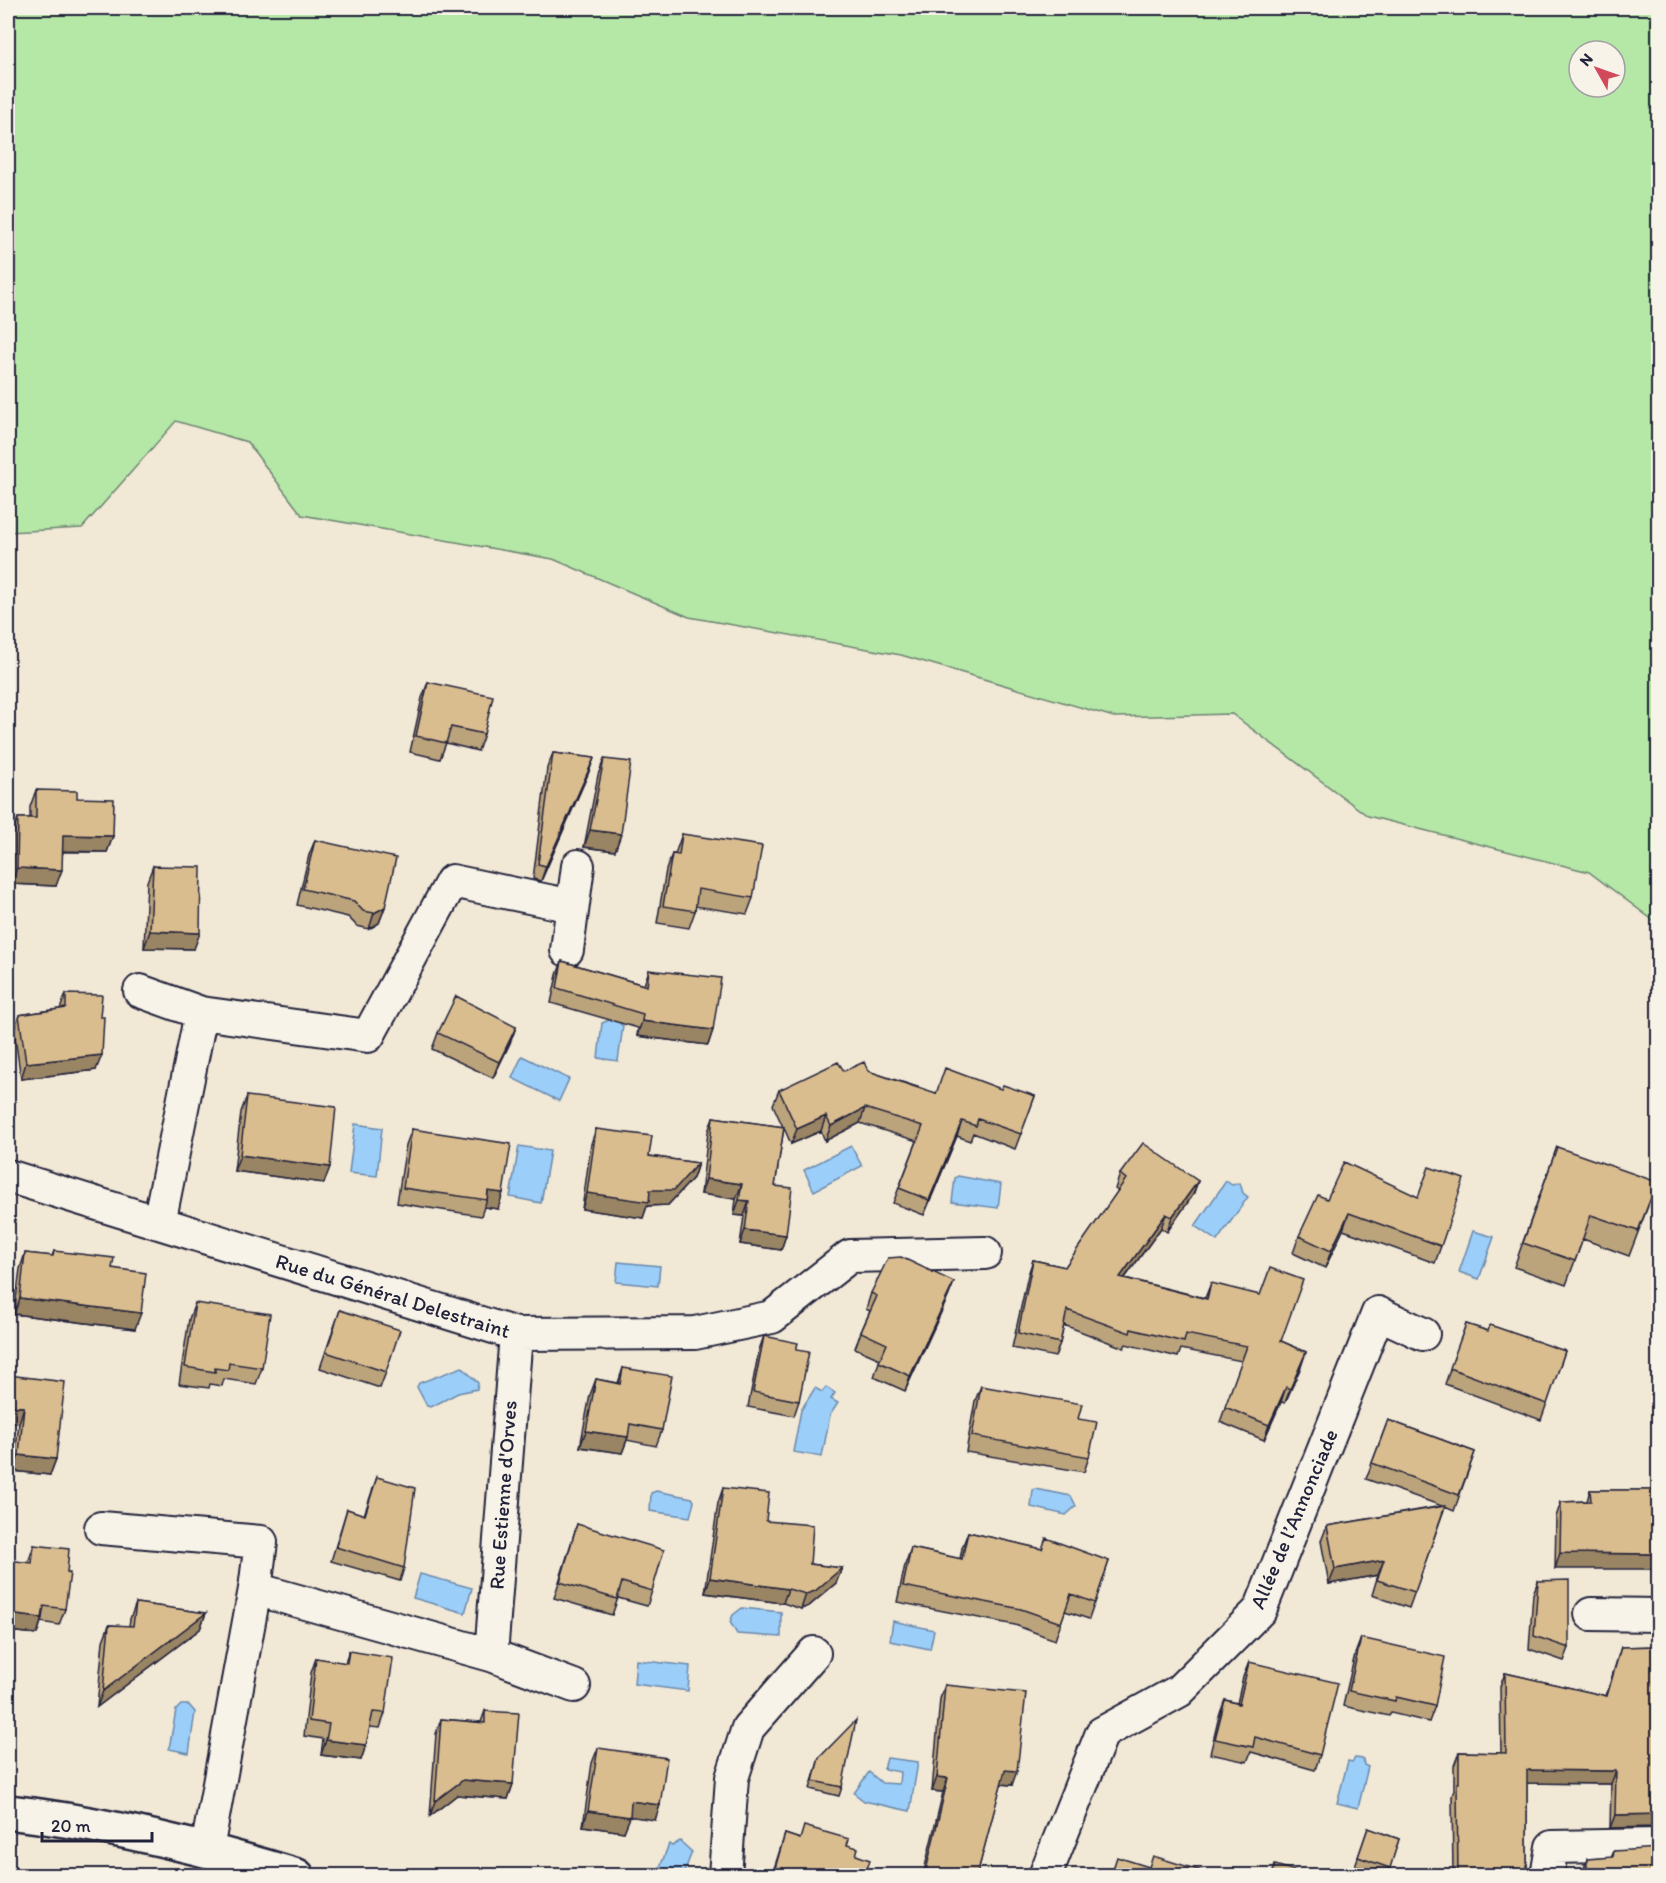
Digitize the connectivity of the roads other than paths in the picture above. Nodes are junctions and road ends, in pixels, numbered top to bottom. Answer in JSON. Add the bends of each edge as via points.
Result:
{"nodes":[{"id":1,"x":578,"y":866,"type":"dead end"},
{"id":2,"x":572,"y":906,"type":"junction"},
{"id":3,"x":567,"y":950,"type":"dead end"},
{"id":4,"x":140,"y":991,"type":"dead end"},
{"id":5,"x":201,"y":1012,"type":"junction"},
{"id":6,"x":8,"y":1176,"type":"edge"},
{"id":7,"x":159,"y":1223,"type":"junction"},
{"id":8,"x":985,"y":1253,"type":"dead end"},
{"id":9,"x":1423,"y":1334,"type":"dead end"},
{"id":10,"x":516,"y":1335,"type":"junction"},
{"id":11,"x":101,"y":1528,"type":"dead end"},
{"id":12,"x":255,"y":1589,"type":"junction"},
{"id":13,"x":1591,"y":1614,"type":"dead end"},
{"id":14,"x":1659,"y":1615,"type":"edge"},
{"id":15,"x":814,"y":1653,"type":"dead end"},
{"id":16,"x":491,"y":1655,"type":"junction"},
{"id":17,"x":574,"y":1686,"type":"dead end"},
{"id":18,"x":8,"y":1812,"type":"edge"},
{"id":19,"x":1659,"y":1845,"type":"edge"},
{"id":20,"x":207,"y":1849,"type":"junction"},
{"id":21,"x":297,"y":1875,"type":"edge"},
{"id":22,"x":724,"y":1875,"type":"edge"},
{"id":23,"x":1045,"y":1875,"type":"edge"},
{"id":24,"x":1547,"y":1875,"type":"edge"}],
"edges":[{"from":1,"to":2,"type":"street"},
{"from":2,"to":3,"type":"street"},
{"from":2,"to":5,"type":"street","via":[[452,881],[368,1036]]},
{"from":4,"to":5,"type":"street"},
{"from":5,"to":7,"type":"street"},
{"from":6,"to":7,"type":"street","name":"Rue du Général Delestraint"},
{"from":7,"to":10,"type":"street","name":"Rue du Général Delestraint"},
{"from":8,"to":10,"type":"street","name":"Rue du Général Delestraint","via":[[850,1256],[772,1317],[695,1333]]},
{"from":9,"to":23,"type":"street","name":"Allée de l’Annonciade","via":[[1378,1313],[1260,1610],[1179,1691],[1101,1733]]},
{"from":10,"to":16,"type":"street","name":"Rue Estienne d'Orves"},
{"from":11,"to":12,"type":"street","via":[[261,1542]]},
{"from":12,"to":16,"type":"street"},
{"from":12,"to":20,"type":"street"},
{"from":13,"to":14,"type":"street"},
{"from":15,"to":22,"type":"street","via":[[748,1728],[732,1778]]},
{"from":16,"to":17,"type":"street"},
{"from":18,"to":20,"type":"street","via":[[57,1818]]},
{"from":19,"to":24,"type":"street","via":[[1552,1847]]},
{"from":20,"to":21,"type":"street"}]}
